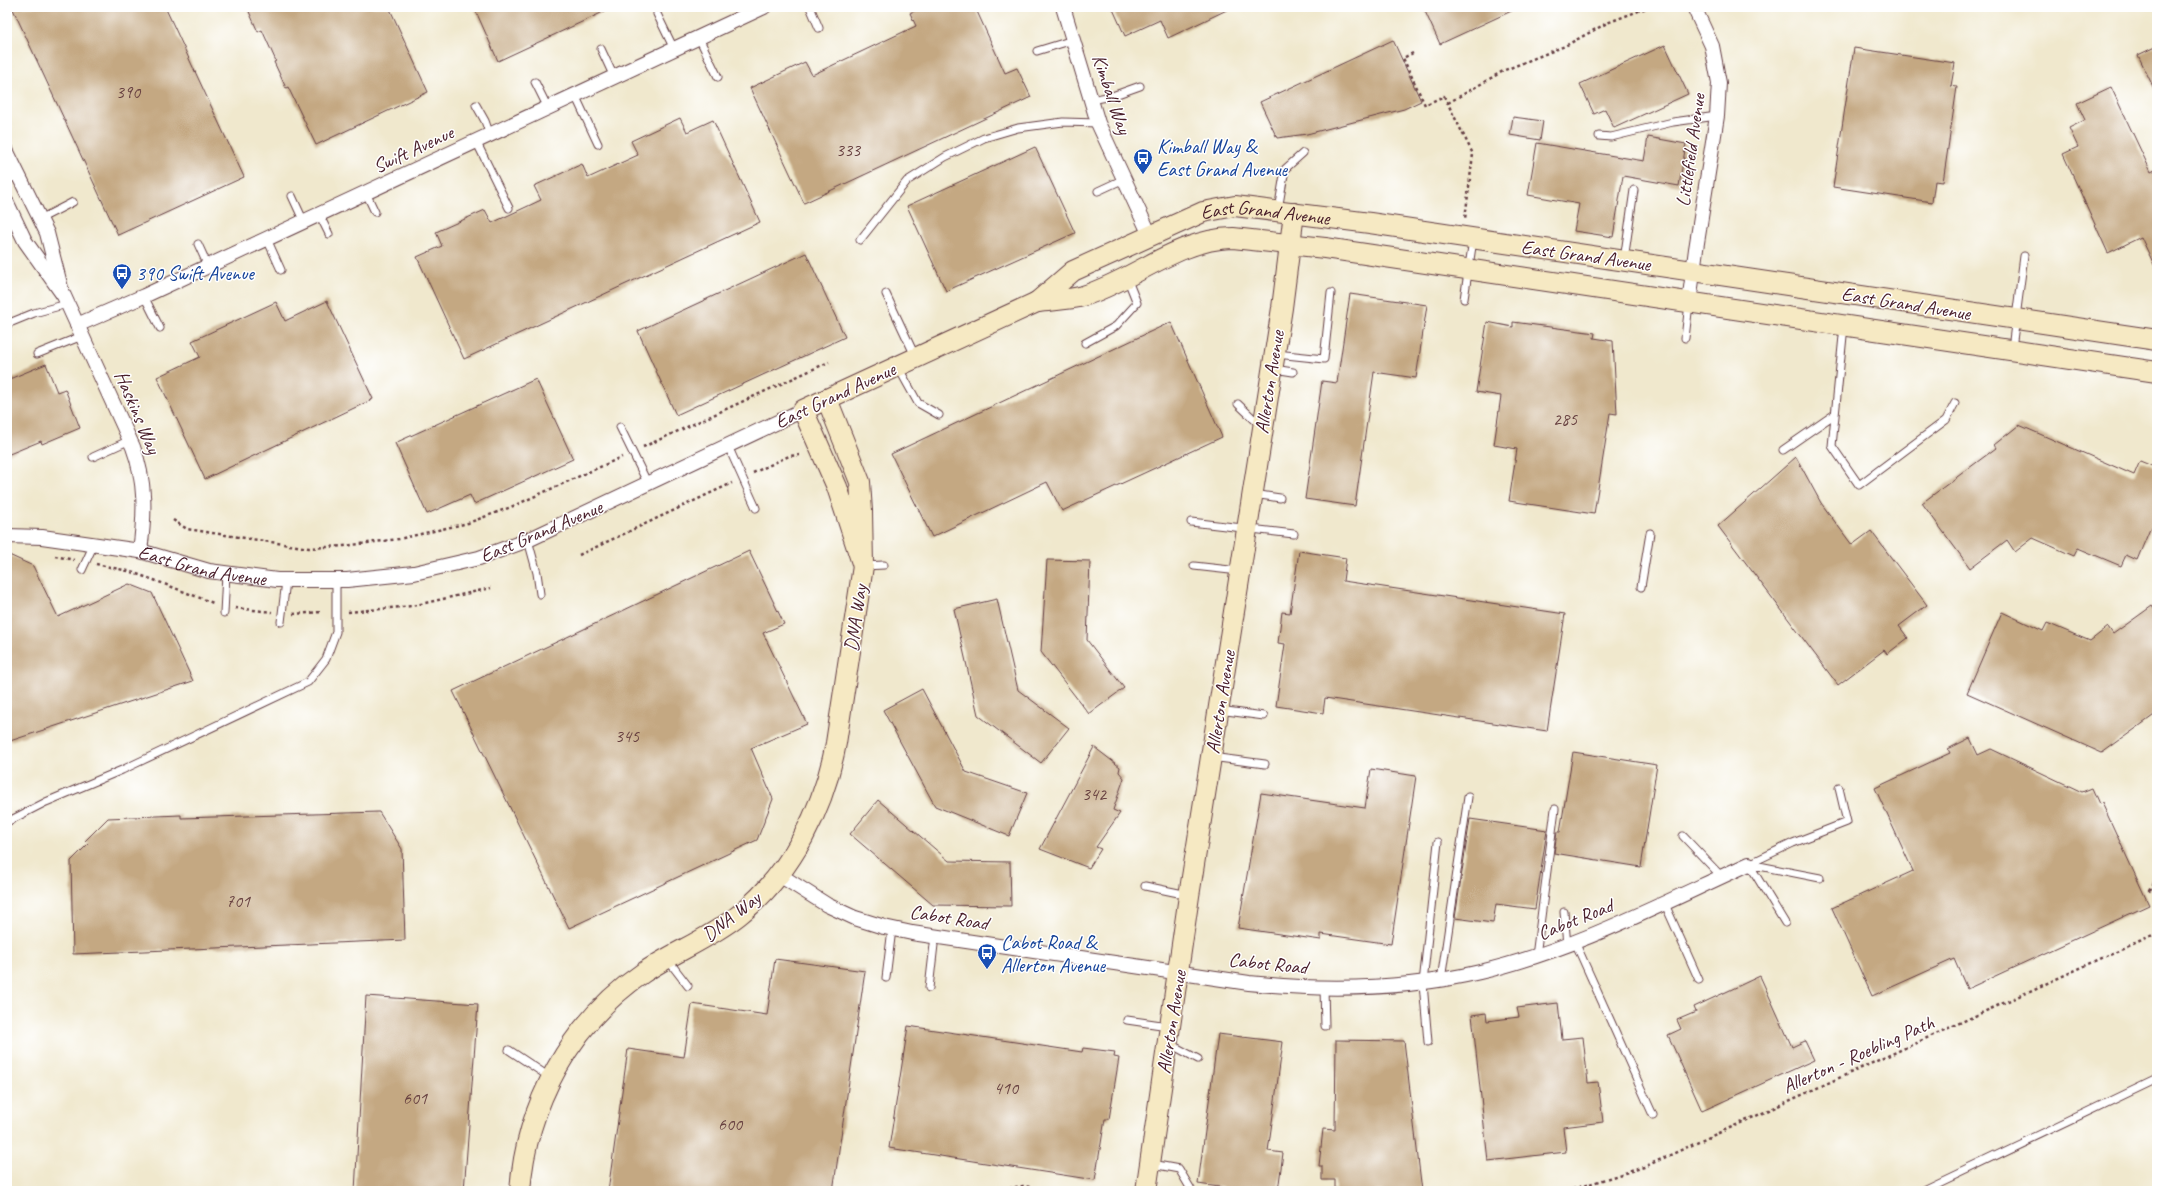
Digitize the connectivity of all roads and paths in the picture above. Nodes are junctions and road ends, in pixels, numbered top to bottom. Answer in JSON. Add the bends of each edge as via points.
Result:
{"nodes":[{"id":1,"x":764,"y":7,"type":"edge"},
{"id":2,"x":810,"y":7,"type":"edge"},
{"id":3,"x":1063,"y":7,"type":"edge"},
{"id":4,"x":1649,"y":7,"type":"edge"},
{"id":5,"x":1694,"y":7,"type":"edge"},
{"id":6,"x":657,"y":14,"type":"dead end"},
{"id":7,"x":819,"y":28,"type":"dead end"},
{"id":8,"x":699,"y":38,"type":"junction"},
{"id":9,"x":1073,"y":40,"type":"junction"},
{"id":10,"x":601,"y":49,"type":"dead end"},
{"id":11,"x":674,"y":49,"type":"junction"},
{"id":12,"x":1037,"y":51,"type":"dead end"},
{"id":13,"x":1413,"y":54,"type":"dead end"},
{"id":14,"x":614,"y":77,"type":"junction"},
{"id":15,"x":718,"y":77,"type":"dead end"},
{"id":16,"x":535,"y":82,"type":"dead end"},
{"id":17,"x":1140,"y":86,"type":"dead end"},
{"id":18,"x":575,"y":95,"type":"junction"},
{"id":19,"x":1091,"y":100,"type":"junction"},
{"id":20,"x":1448,"y":103,"type":"junction"},
{"id":21,"x":476,"y":105,"type":"dead end"},
{"id":22,"x":548,"y":108,"type":"junction"},
{"id":23,"x":1717,"y":116,"type":"junction"},
{"id":24,"x":1098,"y":123,"type":"junction"},
{"id":25,"x":490,"y":135,"type":"junction"},
{"id":26,"x":1599,"y":136,"type":"dead end"},
{"id":27,"x":476,"y":141,"type":"junction"},
{"id":28,"x":598,"y":144,"type":"dead end"},
{"id":29,"x":7,"y":152,"type":"edge"},
{"id":30,"x":1303,"y":153,"type":"dead end"},
{"id":31,"x":13,"y":178,"type":"edge"},
{"id":32,"x":1124,"y":179,"type":"junction"},
{"id":33,"x":1634,"y":190,"type":"dead end"},
{"id":34,"x":1098,"y":191,"type":"dead end"},
{"id":35,"x":366,"y":192,"type":"junction"},
{"id":36,"x":292,"y":196,"type":"dead end"},
{"id":37,"x":73,"y":202,"type":"dead end"},
{"id":38,"x":7,"y":203,"type":"edge"},
{"id":39,"x":509,"y":208,"type":"dead end"},
{"id":40,"x":375,"y":212,"type":"dead end"},
{"id":41,"x":1286,"y":212,"type":"junction"},
{"id":42,"x":320,"y":214,"type":"junction"},
{"id":43,"x":40,"y":219,"type":"junction"},
{"id":44,"x":304,"y":222,"type":"junction"},
{"id":45,"x":328,"y":234,"type":"dead end"},
{"id":46,"x":1150,"y":235,"type":"junction"},
{"id":47,"x":1468,"y":238,"type":"junction"},
{"id":48,"x":267,"y":239,"type":"junction"},
{"id":49,"x":860,"y":240,"type":"dead end"},
{"id":50,"x":198,"y":244,"type":"dead end"},
{"id":51,"x":1290,"y":244,"type":"junction"},
{"id":52,"x":2024,"y":256,"type":"dead end"},
{"id":53,"x":1624,"y":260,"type":"junction"},
{"id":54,"x":208,"y":266,"type":"junction"},
{"id":55,"x":281,"y":270,"type":"dead end"},
{"id":56,"x":1468,"y":270,"type":"junction"},
{"id":57,"x":1693,"y":270,"type":"junction"},
{"id":58,"x":1126,"y":276,"type":"junction"},
{"id":59,"x":1331,"y":293,"type":"dead end"},
{"id":60,"x":886,"y":294,"type":"dead end"},
{"id":61,"x":144,"y":296,"type":"junction"},
{"id":62,"x":1464,"y":299,"type":"dead end"},
{"id":63,"x":65,"y":300,"type":"junction"},
{"id":64,"x":1037,"y":302,"type":"junction"},
{"id":65,"x":1689,"y":303,"type":"junction"},
{"id":66,"x":2015,"y":319,"type":"junction"},
{"id":67,"x":7,"y":324,"type":"edge"},
{"id":68,"x":1844,"y":326,"type":"junction"},
{"id":69,"x":160,"y":328,"type":"dead end"},
{"id":70,"x":80,"y":331,"type":"junction"},
{"id":71,"x":1685,"y":338,"type":"dead end"},
{"id":72,"x":2157,"y":340,"type":"edge"},
{"id":73,"x":1085,"y":343,"type":"dead end"},
{"id":74,"x":2011,"y":350,"type":"junction"},
{"id":75,"x":37,"y":354,"type":"dead end"},
{"id":76,"x":916,"y":358,"type":"junction"},
{"id":77,"x":1272,"y":361,"type":"junction"},
{"id":78,"x":829,"y":362,"type":"dead end"},
{"id":79,"x":897,"y":366,"type":"junction"},
{"id":80,"x":1293,"y":372,"type":"dead end"},
{"id":81,"x":2157,"y":372,"type":"edge"},
{"id":82,"x":827,"y":399,"type":"junction"},
{"id":83,"x":1955,"y":403,"type":"dead end"},
{"id":84,"x":1238,"y":404,"type":"dead end"},
{"id":85,"x":803,"y":410,"type":"junction"},
{"id":86,"x":1835,"y":414,"type":"junction"},
{"id":87,"x":939,"y":415,"type":"dead end"},
{"id":88,"x":620,"y":427,"type":"dead end"},
{"id":89,"x":1262,"y":427,"type":"junction"},
{"id":90,"x":130,"y":440,"type":"junction"},
{"id":91,"x":728,"y":446,"type":"junction"},
{"id":92,"x":1783,"y":450,"type":"dead end"},
{"id":93,"x":634,"y":452,"type":"junction"},
{"id":94,"x":800,"y":456,"type":"dead end"},
{"id":95,"x":93,"y":458,"type":"dead end"},
{"id":96,"x":742,"y":479,"type":"junction"},
{"id":97,"x":648,"y":484,"type":"junction"},
{"id":98,"x":1251,"y":493,"type":"junction"},
{"id":99,"x":1280,"y":498,"type":"dead end"},
{"id":100,"x":756,"y":508,"type":"dead end"},
{"id":101,"x":173,"y":520,"type":"dead end"},
{"id":102,"x":1192,"y":522,"type":"dead end"},
{"id":103,"x":1246,"y":527,"type":"junction"},
{"id":104,"x":1650,"y":533,"type":"dead end"},
{"id":105,"x":1294,"y":534,"type":"dead end"},
{"id":106,"x":7,"y":536,"type":"edge"},
{"id":107,"x":528,"y":540,"type":"junction"},
{"id":108,"x":94,"y":544,"type":"junction"},
{"id":109,"x":140,"y":551,"type":"junction"},
{"id":110,"x":50,"y":555,"type":"dead end"},
{"id":111,"x":579,"y":555,"type":"dead end"},
{"id":112,"x":86,"y":562,"type":"junction"},
{"id":113,"x":884,"y":565,"type":"dead end"},
{"id":114,"x":863,"y":566,"type":"junction"},
{"id":115,"x":1194,"y":566,"type":"dead end"},
{"id":116,"x":109,"y":567,"type":"dead end"},
{"id":117,"x":82,"y":570,"type":"dead end"},
{"id":118,"x":1240,"y":571,"type":"junction"},
{"id":119,"x":226,"y":574,"type":"junction"},
{"id":120,"x":286,"y":581,"type":"junction"},
{"id":121,"x":336,"y":581,"type":"junction"},
{"id":122,"x":1641,"y":587,"type":"dead end"},
{"id":123,"x":491,"y":588,"type":"dead end"},
{"id":124,"x":540,"y":594,"type":"dead end"},
{"id":125,"x":348,"y":612,"type":"dead end"},
{"id":126,"x":224,"y":613,"type":"dead end"},
{"id":127,"x":281,"y":622,"type":"dead end"},
{"id":128,"x":1218,"y":710,"type":"junction"},
{"id":129,"x":1264,"y":716,"type":"dead end"},
{"id":130,"x":1211,"y":757,"type":"junction"},
{"id":131,"x":1265,"y":764,"type":"dead end"},
{"id":132,"x":1839,"y":788,"type":"dead end"},
{"id":133,"x":1468,"y":797,"type":"dead end"},
{"id":134,"x":1555,"y":809,"type":"dead end"},
{"id":135,"x":7,"y":822,"type":"edge"},
{"id":136,"x":1683,"y":836,"type":"dead end"},
{"id":137,"x":1438,"y":842,"type":"dead end"},
{"id":138,"x":1749,"y":864,"type":"junction"},
{"id":139,"x":778,"y":874,"type":"junction"},
{"id":140,"x":1722,"y":877,"type":"junction"},
{"id":141,"x":1820,"y":878,"type":"dead end"},
{"id":142,"x":2157,"y":878,"type":"edge"},
{"id":143,"x":1145,"y":886,"type":"dead end"},
{"id":144,"x":2157,"y":890,"type":"edge"},
{"id":145,"x":1189,"y":896,"type":"junction"},
{"id":146,"x":1664,"y":902,"type":"junction"},
{"id":147,"x":1564,"y":912,"type":"dead end"},
{"id":148,"x":1785,"y":923,"type":"dead end"},
{"id":149,"x":892,"y":928,"type":"junction"},
{"id":150,"x":2157,"y":934,"type":"edge"},
{"id":151,"x":935,"y":936,"type":"junction"},
{"id":152,"x":1571,"y":943,"type":"junction"},
{"id":153,"x":1536,"y":956,"type":"junction"},
{"id":154,"x":666,"y":959,"type":"junction"},
{"id":155,"x":1178,"y":972,"type":"junction"},
{"id":156,"x":886,"y":978,"type":"dead end"},
{"id":157,"x":1441,"y":980,"type":"junction"},
{"id":158,"x":1699,"y":980,"type":"dead end"},
{"id":159,"x":1423,"y":983,"type":"junction"},
{"id":160,"x":688,"y":986,"type":"dead end"},
{"id":161,"x":929,"y":988,"type":"dead end"},
{"id":162,"x":1324,"y":988,"type":"junction"},
{"id":163,"x":1127,"y":1020,"type":"dead end"},
{"id":164,"x":1324,"y":1026,"type":"dead end"},
{"id":165,"x":1169,"y":1035,"type":"junction"},
{"id":166,"x":1428,"y":1042,"type":"dead end"},
{"id":167,"x":509,"y":1050,"type":"dead end"},
{"id":168,"x":1198,"y":1059,"type":"dead end"},
{"id":169,"x":551,"y":1078,"type":"junction"},
{"id":170,"x":2157,"y":1080,"type":"edge"},
{"id":171,"x":1653,"y":1115,"type":"dead end"},
{"id":172,"x":1149,"y":1164,"type":"junction"},
{"id":173,"x":520,"y":1191,"type":"edge"},
{"id":174,"x":991,"y":1191,"type":"edge"},
{"id":175,"x":1060,"y":1191,"type":"edge"},
{"id":176,"x":1146,"y":1191,"type":"edge"},
{"id":177,"x":1192,"y":1191,"type":"edge"},
{"id":178,"x":1567,"y":1191,"type":"edge"},
{"id":179,"x":1927,"y":1191,"type":"edge"}],
"edges":[{"from":1,"to":8,"type":"street","name":"Swift Avenue"},
{"from":2,"to":7,"type":"lane"},
{"from":3,"to":9,"type":"street","name":"Kimball Way"},
{"from":4,"to":20,"type":"path","via":[[1607,22],[1565,46],[1505,70]]},
{"from":5,"to":23,"type":"street","name":"Littlefield Avenue","via":[[1712,46],[1717,64],[1720,83]]},
{"from":6,"to":11,"type":"lane"},
{"from":8,"to":11,"type":"street","name":"Swift Avenue"},
{"from":8,"to":15,"type":"lane"},
{"from":9,"to":12,"type":"lane"},
{"from":9,"to":19,"type":"street","name":"Kimball Way"},
{"from":10,"to":14,"type":"lane"},
{"from":11,"to":14,"type":"street","name":"Swift Avenue"},
{"from":13,"to":20,"type":"path","via":[[1403,58],[1425,105],[1444,96]]},
{"from":14,"to":18,"type":"street","name":"Swift Avenue"},
{"from":16,"to":22,"type":"lane"},
{"from":17,"to":19,"type":"lane"},
{"from":18,"to":22,"type":"street","name":"Swift Avenue"},
{"from":18,"to":28,"type":"lane"},
{"from":19,"to":24,"type":"street","name":"Kimball Way"},
{"from":20,"to":47,"type":"path","via":[[1473,154]]},
{"from":21,"to":25,"type":"lane"},
{"from":22,"to":25,"type":"street","name":"Swift Avenue"},
{"from":23,"to":26,"type":"lane","via":[[1673,122],[1611,137]]},
{"from":23,"to":57,"type":"street","name":"Littlefield Avenue"},
{"from":24,"to":32,"type":"street","name":"Kimball Way"},
{"from":24,"to":49,"type":"lane","via":[[1063,122],[1018,128],[977,141],[945,157],[907,182]]},
{"from":25,"to":27,"type":"street","name":"Swift Avenue"},
{"from":27,"to":35,"type":"street","name":"Swift Avenue"},
{"from":27,"to":39,"type":"lane"},
{"from":29,"to":31,"type":"street","name":"Haskins Way"},
{"from":30,"to":41,"type":"lane","via":[[1285,169]]},
{"from":31,"to":43,"type":"street","name":"Haskins Way"},
{"from":32,"to":34,"type":"lane"},
{"from":32,"to":46,"type":"street","name":"Kimball Way"},
{"from":33,"to":53,"type":"lane"},
{"from":35,"to":40,"type":"lane"},
{"from":35,"to":42,"type":"street","name":"Swift Avenue"},
{"from":36,"to":44,"type":"lane"},
{"from":37,"to":43,"type":"lane"},
{"from":38,"to":63,"type":"street","name":"Haskins Way","via":[[25,241]]},
{"from":41,"to":46,"type":"main road","name":"East Grand Avenue","via":[[1235,206],[1216,208]]},
{"from":41,"to":47,"type":"main road","name":"East Grand Avenue"},
{"from":41,"to":51,"type":"main road","name":"Allerton Avenue"},
{"from":42,"to":44,"type":"street","name":"Swift Avenue"},
{"from":42,"to":45,"type":"lane"},
{"from":43,"to":63,"type":"street","name":"Haskins Way","via":[[47,233]]},
{"from":44,"to":48,"type":"street","name":"Swift Avenue"},
{"from":46,"to":64,"type":"main road","name":"East Grand Avenue","via":[[1073,271]]},
{"from":47,"to":53,"type":"main road","name":"East Grand Avenue"},
{"from":47,"to":56,"type":"lane"},
{"from":48,"to":54,"type":"street","name":"Swift Avenue"},
{"from":48,"to":55,"type":"lane"},
{"from":50,"to":54,"type":"lane"},
{"from":51,"to":56,"type":"main road","name":"East Grand Avenue"},
{"from":51,"to":58,"type":"main road","name":"East Grand Avenue","via":[[1233,238],[1212,239],[1179,251]]},
{"from":51,"to":77,"type":"main road","name":"Allerton Avenue"},
{"from":52,"to":66,"type":"lane"},
{"from":53,"to":57,"type":"main road","name":"East Grand Avenue"},
{"from":54,"to":61,"type":"street","name":"Swift Avenue"},
{"from":56,"to":62,"type":"lane"},
{"from":56,"to":65,"type":"main road","name":"East Grand Avenue"},
{"from":57,"to":65,"type":"street","name":"Littlefield Avenue"},
{"from":57,"to":66,"type":"main road","name":"East Grand Avenue"},
{"from":58,"to":64,"type":"main road","name":"East Grand Avenue","via":[[1082,296]]},
{"from":58,"to":73,"type":"lane","via":[[1137,303],[1116,326]]},
{"from":59,"to":77,"type":"lane","via":[[1324,359]]},
{"from":60,"to":76,"type":"lane"},
{"from":61,"to":69,"type":"lane"},
{"from":61,"to":70,"type":"street","name":"Swift Avenue"},
{"from":63,"to":67,"type":"lane"},
{"from":63,"to":70,"type":"street","name":"Haskins Way"},
{"from":64,"to":76,"type":"main road","name":"East Grand Avenue"},
{"from":65,"to":68,"type":"main road","name":"East Grand Avenue"},
{"from":65,"to":71,"type":"lane"},
{"from":66,"to":72,"type":"main road","name":"East Grand Avenue"},
{"from":66,"to":74,"type":"lane"},
{"from":68,"to":74,"type":"main road","name":"East Grand Avenue"},
{"from":68,"to":86,"type":"lane"},
{"from":70,"to":75,"type":"lane"},
{"from":70,"to":90,"type":"street","name":"Haskins Way"},
{"from":74,"to":81,"type":"main road","name":"East Grand Avenue"},
{"from":76,"to":79,"type":"main road","name":"East Grand Avenue"},
{"from":77,"to":80,"type":"lane"},
{"from":77,"to":89,"type":"main road","name":"Allerton Avenue"},
{"from":78,"to":93,"type":"path"},
{"from":79,"to":82,"type":"main road","name":"East Grand Avenue"},
{"from":79,"to":87,"type":"lane","via":[[918,403]]},
{"from":82,"to":85,"type":"main road","name":"East Grand Avenue"},
{"from":82,"to":114,"type":"main road","name":"DNA Way","via":[[860,482]]},
{"from":83,"to":86,"type":"lane","via":[[1946,420],[1860,485],[1832,446]]},
{"from":84,"to":89,"type":"lane"},
{"from":85,"to":91,"type":"street","name":"East Grand Avenue"},
{"from":85,"to":114,"type":"main road","name":"DNA Way","via":[[837,487]]},
{"from":86,"to":92,"type":"lane"},
{"from":88,"to":93,"type":"lane"},
{"from":89,"to":98,"type":"main road","name":"Allerton Avenue"},
{"from":90,"to":95,"type":"lane"},
{"from":90,"to":109,"type":"street","name":"Haskins Way","via":[[144,484],[144,520]]},
{"from":91,"to":96,"type":"lane"},
{"from":91,"to":97,"type":"street","name":"East Grand Avenue"},
{"from":93,"to":97,"type":"lane"},
{"from":93,"to":101,"type":"path","via":[[511,507],[462,525],[400,539],[344,546],[291,547],[187,529]]},
{"from":94,"to":96,"type":"path","via":[[789,456]]},
{"from":96,"to":100,"type":"lane"},
{"from":96,"to":111,"type":"path"},
{"from":97,"to":107,"type":"street","name":"East Grand Avenue"},
{"from":98,"to":99,"type":"lane"},
{"from":98,"to":103,"type":"main road","name":"Allerton Avenue"},
{"from":102,"to":103,"type":"lane"},
{"from":103,"to":105,"type":"lane"},
{"from":103,"to":118,"type":"main road","name":"Allerton Avenue"},
{"from":104,"to":122,"type":"lane"},
{"from":106,"to":108,"type":"street","name":"East Grand Avenue","via":[[42,537]]},
{"from":107,"to":121,"type":"street","name":"East Grand Avenue","via":[[446,567]]},
{"from":107,"to":124,"type":"lane"},
{"from":108,"to":109,"type":"street","name":"East Grand Avenue"},
{"from":108,"to":112,"type":"lane"},
{"from":109,"to":119,"type":"street","name":"East Grand Avenue"},
{"from":110,"to":112,"type":"path"},
{"from":112,"to":116,"type":"path"},
{"from":112,"to":117,"type":"lane"},
{"from":113,"to":114,"type":"lane"},
{"from":114,"to":139,"type":"main road","name":"DNA Way","via":[[831,770],[811,825]]},
{"from":115,"to":118,"type":"lane"},
{"from":118,"to":128,"type":"main road","name":"Allerton Avenue"},
{"from":119,"to":120,"type":"street","name":"East Grand Avenue"},
{"from":119,"to":126,"type":"lane"},
{"from":120,"to":121,"type":"street","name":"East Grand Avenue"},
{"from":120,"to":127,"type":"lane"},
{"from":121,"to":135,"type":"lane","via":[[336,632],[326,659],[308,682]]},
{"from":123,"to":125,"type":"path","via":[[412,606]]},
{"from":128,"to":129,"type":"lane"},
{"from":128,"to":130,"type":"main road","name":"Allerton Avenue"},
{"from":130,"to":131,"type":"lane"},
{"from":130,"to":145,"type":"main road","name":"Allerton Avenue"},
{"from":132,"to":138,"type":"lane","via":[[1847,822]]},
{"from":133,"to":157,"type":"lane"},
{"from":134,"to":153,"type":"lane"},
{"from":136,"to":140,"type":"lane"},
{"from":137,"to":159,"type":"lane"},
{"from":138,"to":140,"type":"street","name":"Cabot Road"},
{"from":138,"to":141,"type":"lane"},
{"from":138,"to":148,"type":"lane"},
{"from":139,"to":149,"type":"street","name":"Cabot Road","via":[[827,905],[855,918]]},
{"from":139,"to":154,"type":"main road","name":"DNA Way","via":[[740,914],[717,931]]},
{"from":140,"to":146,"type":"street","name":"Cabot Road"},
{"from":142,"to":144,"type":"path","via":[[2150,891]]},
{"from":143,"to":145,"type":"lane"},
{"from":145,"to":155,"type":"main road","name":"Allerton Avenue"},
{"from":146,"to":152,"type":"street","name":"Cabot Road"},
{"from":146,"to":158,"type":"lane"},
{"from":147,"to":152,"type":"lane"},
{"from":149,"to":151,"type":"street","name":"Cabot Road"},
{"from":149,"to":156,"type":"lane"},
{"from":150,"to":178,"type":"path","name":"Allerton - Roebling Path","via":[[1644,1167]]},
{"from":151,"to":155,"type":"street","name":"Cabot Road"},
{"from":151,"to":161,"type":"lane"},
{"from":152,"to":153,"type":"street","name":"Cabot Road"},
{"from":152,"to":171,"type":"lane"},
{"from":153,"to":157,"type":"street","name":"Cabot Road"},
{"from":154,"to":160,"type":"lane"},
{"from":154,"to":169,"type":"main road","name":"DNA Way","via":[[620,991],[598,1012],[573,1042]]},
{"from":155,"to":162,"type":"street","name":"Cabot Road","via":[[1249,983]]},
{"from":155,"to":165,"type":"main road","name":"Allerton Avenue"},
{"from":157,"to":159,"type":"street","name":"Cabot Road"},
{"from":159,"to":162,"type":"street","name":"Cabot Road"},
{"from":159,"to":166,"type":"lane"},
{"from":162,"to":164,"type":"lane"},
{"from":163,"to":165,"type":"lane"},
{"from":165,"to":168,"type":"lane"},
{"from":165,"to":172,"type":"main road","name":"Allerton Avenue"},
{"from":167,"to":169,"type":"lane"},
{"from":169,"to":173,"type":"main road","name":"DNA Way","via":[[526,1142]]},
{"from":170,"to":179,"type":"lane","via":[[1933,1185],[1926,1189]]},
{"from":172,"to":176,"type":"main road","name":"Allerton Avenue"},
{"from":172,"to":177,"type":"lane","via":[[1179,1169]]},
{"from":174,"to":175,"type":"path","via":[[1023,1186]]}]}
